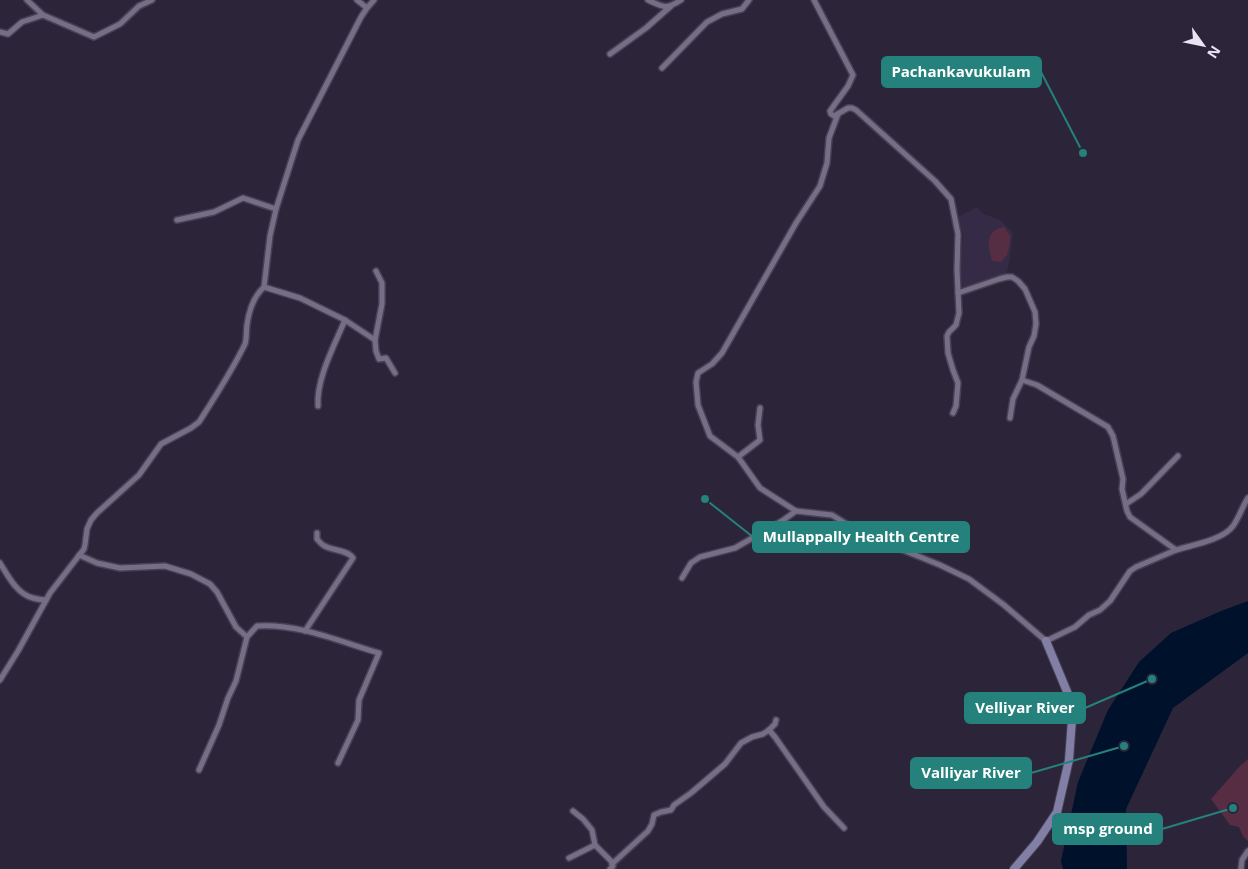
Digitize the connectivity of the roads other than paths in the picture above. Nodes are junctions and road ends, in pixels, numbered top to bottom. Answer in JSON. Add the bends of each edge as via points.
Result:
{"nodes":[{"id":1,"x":27,"y":0,"type":"edge"},
{"id":2,"x":152,"y":0,"type":"edge"},
{"id":3,"x":357,"y":0,"type":"edge"},
{"id":4,"x":374,"y":0,"type":"edge"},
{"id":5,"x":648,"y":0,"type":"edge"},
{"id":6,"x":681,"y":0,"type":"edge"},
{"id":7,"x":750,"y":0,"type":"edge"},
{"id":8,"x":814,"y":0,"type":"edge"},
{"id":9,"x":671,"y":6,"type":"junction"},
{"id":10,"x":367,"y":8,"type":"junction"},
{"id":11,"x":43,"y":15,"type":"junction"},
{"id":12,"x":0,"y":32,"type":"edge"},
{"id":13,"x":610,"y":54,"type":"dead end"},
{"id":14,"x":662,"y":68,"type":"dead end"},
{"id":15,"x":838,"y":114,"type":"junction"},
{"id":16,"x":276,"y":209,"type":"junction"},
{"id":17,"x":177,"y":220,"type":"dead end"},
{"id":18,"x":376,"y":271,"type":"dead end"},
{"id":19,"x":264,"y":287,"type":"junction"},
{"id":20,"x":958,"y":293,"type":"junction"},
{"id":21,"x":345,"y":320,"type":"junction"},
{"id":22,"x":375,"y":340,"type":"junction"},
{"id":23,"x":395,"y":373,"type":"dead end"},
{"id":24,"x":1022,"y":380,"type":"junction"},
{"id":25,"x":318,"y":406,"type":"dead end"},
{"id":26,"x":760,"y":408,"type":"dead end"},
{"id":27,"x":953,"y":413,"type":"dead end"},
{"id":28,"x":1010,"y":418,"type":"dead end"},
{"id":29,"x":1178,"y":456,"type":"dead end"},
{"id":30,"x":738,"y":457,"type":"junction"},
{"id":31,"x":1248,"y":498,"type":"edge"},
{"id":32,"x":1126,"y":504,"type":"junction"},
{"id":33,"x":796,"y":511,"type":"junction"},
{"id":34,"x":317,"y":533,"type":"dead end"},
{"id":35,"x":1176,"y":550,"type":"junction"},
{"id":36,"x":79,"y":555,"type":"junction"},
{"id":37,"x":0,"y":563,"type":"edge"},
{"id":38,"x":682,"y":578,"type":"dead end"},
{"id":39,"x":46,"y":600,"type":"junction"},
{"id":40,"x":305,"y":631,"type":"junction"},
{"id":41,"x":246,"y":637,"type":"junction"},
{"id":42,"x":1046,"y":641,"type":"junction"},
{"id":43,"x":0,"y":680,"type":"edge"},
{"id":44,"x":776,"y":720,"type":"dead end"},
{"id":45,"x":769,"y":730,"type":"junction"},
{"id":46,"x":338,"y":763,"type":"dead end"},
{"id":47,"x":199,"y":770,"type":"dead end"},
{"id":48,"x":573,"y":811,"type":"dead end"},
{"id":49,"x":844,"y":828,"type":"dead end"},
{"id":50,"x":595,"y":845,"type":"junction"},
{"id":51,"x":1248,"y":851,"type":"edge"},
{"id":52,"x":569,"y":858,"type":"dead end"},
{"id":53,"x":611,"y":867,"type":"edge"},
{"id":54,"x":1014,"y":869,"type":"edge"},
{"id":55,"x":1241,"y":869,"type":"edge"}],
"edges":[{"from":1,"to":11,"type":"street"},
{"from":2,"to":11,"type":"street","via":[[139,6],[120,24],[94,37]]},
{"from":3,"to":10,"type":"street"},
{"from":4,"to":10,"type":"street"},
{"from":5,"to":9,"type":"street","via":[[661,6]]},
{"from":6,"to":9,"type":"street"},
{"from":7,"to":14,"type":"street","via":[[742,8],[707,22]]},
{"from":8,"to":15,"type":"street","via":[[853,75],[830,111],[834,116]]},
{"from":9,"to":13,"type":"street"},
{"from":10,"to":16,"type":"street","via":[[298,140]]},
{"from":11,"to":12,"type":"street","via":[[22,22],[8,34]]},
{"from":15,"to":20,"type":"street","via":[[848,108],[856,110],[951,199],[958,234]]},
{"from":15,"to":30,"type":"street","via":[[829,138],[820,186],[722,353],[698,374],[698,405],[710,436]]},
{"from":16,"to":17,"type":"street","via":[[243,198],[214,212]]},
{"from":16,"to":19,"type":"street"},
{"from":18,"to":22,"type":"street","via":[[382,283],[382,304]]},
{"from":19,"to":21,"type":"street","via":[[300,298]]},
{"from":19,"to":36,"type":"street","via":[[252,302],[246,341],[199,422],[161,444],[140,475],[90,520],[85,545]]},
{"from":20,"to":24,"type":"street","via":[[1007,277],[1018,281],[1024,289],[1035,312],[1036,324]]},
{"from":20,"to":27,"type":"street","via":[[959,313],[947,336],[948,352],[958,383]]},
{"from":21,"to":22,"type":"street"},
{"from":21,"to":25,"type":"street","via":[[320,382]]},
{"from":22,"to":23,"type":"street","via":[[379,359],[386,358]]},
{"from":24,"to":28,"type":"street","via":[[1013,399]]},
{"from":24,"to":32,"type":"street","via":[[1049,391],[1108,428],[1113,436]]},
{"from":26,"to":30,"type":"street","via":[[760,440]]},
{"from":29,"to":32,"type":"street","via":[[1141,494]]},
{"from":30,"to":33,"type":"street","via":[[760,488]]},
{"from":31,"to":35,"type":"street","via":[[1229,530],[1218,537]]},
{"from":32,"to":35,"type":"street","via":[[1130,517]]},
{"from":33,"to":38,"type":"street","via":[[735,548],[700,557],[691,563]]},
{"from":33,"to":42,"type":"street","via":[[832,515],[861,533],[970,579]]},
{"from":34,"to":40,"type":"street","via":[[323,545],[353,558]]},
{"from":35,"to":42,"type":"street","via":[[1130,571],[1100,610]]},
{"from":36,"to":39,"type":"street"},
{"from":36,"to":41,"type":"street","via":[[120,568],[165,566],[192,574],[217,592]]},
{"from":37,"to":39,"type":"street","via":[[22,592],[32,598]]},
{"from":39,"to":43,"type":"street"},
{"from":40,"to":41,"type":"street","via":[[257,626]]},
{"from":40,"to":46,"type":"street","via":[[379,654],[359,700],[358,720]]},
{"from":41,"to":47,"type":"street","via":[[236,681]]},
{"from":42,"to":54,"type":"street","via":[[1073,706],[1069,760],[1057,812]]},
{"from":44,"to":45,"type":"street"},
{"from":45,"to":49,"type":"street","via":[[824,807]]},
{"from":45,"to":53,"type":"street","via":[[741,743],[725,764],[671,810],[654,815],[648,831]]},
{"from":48,"to":50,"type":"street","via":[[592,830]]},
{"from":50,"to":52,"type":"street"},
{"from":50,"to":53,"type":"street","via":[[611,861]]},
{"from":51,"to":55,"type":"street"}]}
